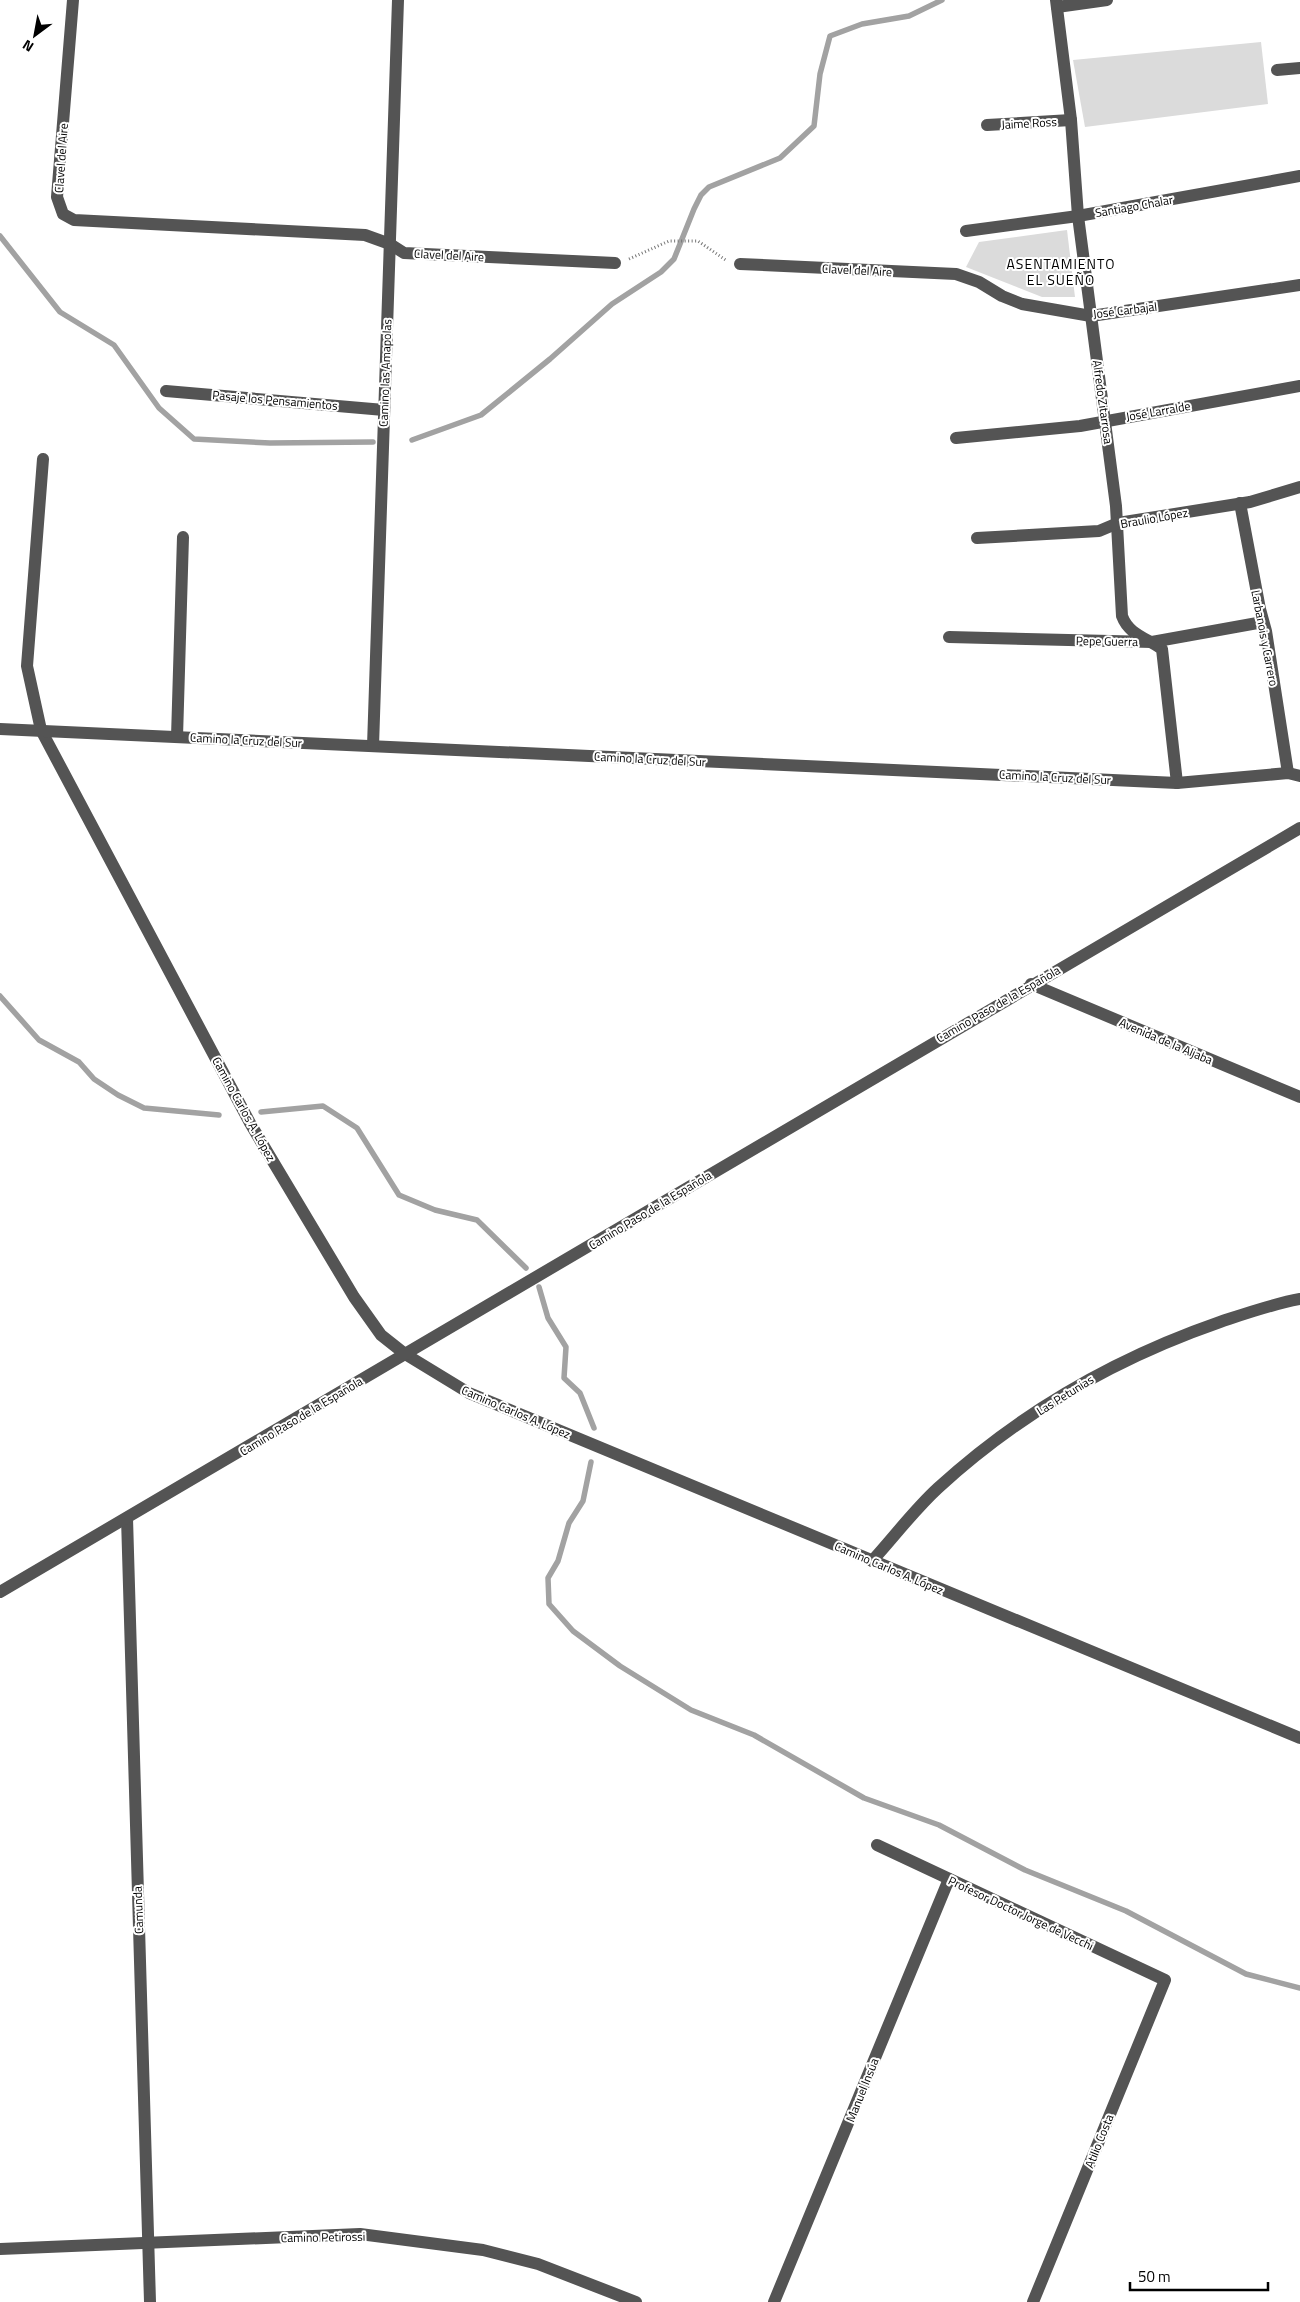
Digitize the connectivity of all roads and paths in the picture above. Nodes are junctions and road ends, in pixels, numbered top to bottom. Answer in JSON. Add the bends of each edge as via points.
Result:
{"nodes":[{"id":1,"x":73,"y":0,"type":"edge"},
{"id":2,"x":398,"y":0,"type":"edge"},
{"id":3,"x":1106,"y":0,"type":"edge"},
{"id":4,"x":1056,"y":3,"type":"edge"},
{"id":5,"x":1300,"y":68,"type":"edge"},
{"id":6,"x":1277,"y":70,"type":"dead end"},
{"id":7,"x":1071,"y":120,"type":"junction"},
{"id":8,"x":987,"y":125,"type":"dead end"},
{"id":9,"x":1300,"y":176,"type":"edge"},
{"id":10,"x":1078,"y":216,"type":"junction"},
{"id":11,"x":966,"y":231,"type":"dead end"},
{"id":12,"x":390,"y":244,"type":"junction"},
{"id":13,"x":615,"y":263,"type":"joint"},
{"id":14,"x":740,"y":264,"type":"joint"},
{"id":15,"x":956,"y":274,"type":"joint"},
{"id":16,"x":1300,"y":285,"type":"edge"},
{"id":17,"x":1091,"y":316,"type":"junction"},
{"id":18,"x":1300,"y":386,"type":"edge"},
{"id":19,"x":166,"y":391,"type":"dead end"},
{"id":20,"x":384,"y":410,"type":"junction"},
{"id":21,"x":1106,"y":420,"type":"junction"},
{"id":22,"x":956,"y":438,"type":"dead end"},
{"id":23,"x":43,"y":459,"type":"dead end"},
{"id":24,"x":1300,"y":487,"type":"edge"},
{"id":25,"x":1240,"y":503,"type":"junction"},
{"id":26,"x":1118,"y":523,"type":"junction"},
{"id":27,"x":183,"y":537,"type":"dead end"},
{"id":28,"x":977,"y":538,"type":"dead end"},
{"id":29,"x":1263,"y":622,"type":"junction"},
{"id":30,"x":949,"y":637,"type":"dead end"},
{"id":31,"x":1152,"y":642,"type":"junction"},
{"id":32,"x":0,"y":729,"type":"edge"},
{"id":33,"x":41,"y":730,"type":"junction"},
{"id":34,"x":177,"y":737,"type":"junction"},
{"id":35,"x":373,"y":746,"type":"junction"},
{"id":36,"x":1294,"y":775,"type":"edge"},
{"id":37,"x":1177,"y":783,"type":"junction"},
{"id":38,"x":1300,"y":828,"type":"edge"},
{"id":39,"x":1031,"y":984,"type":"junction"},
{"id":40,"x":1300,"y":1097,"type":"edge"},
{"id":41,"x":1300,"y":1299,"type":"edge"},
{"id":42,"x":405,"y":1354,"type":"junction"},
{"id":43,"x":127,"y":1518,"type":"junction"},
{"id":44,"x":872,"y":1561,"type":"junction"},
{"id":45,"x":0,"y":1592,"type":"edge"},
{"id":46,"x":1300,"y":1738,"type":"edge"},
{"id":47,"x":877,"y":1845,"type":"dead end"},
{"id":48,"x":949,"y":1879,"type":"junction"},
{"id":49,"x":1165,"y":1980,"type":"joint"},
{"id":50,"x":148,"y":2244,"type":"junction"},
{"id":51,"x":0,"y":2249,"type":"edge"},
{"id":52,"x":150,"y":2302,"type":"edge"},
{"id":53,"x":636,"y":2302,"type":"edge"},
{"id":54,"x":774,"y":2302,"type":"edge"},
{"id":55,"x":1034,"y":2302,"type":"edge"}],
"edges":[{"from":1,"to":12,"type":"street","name":"Clavel del Aire","via":[[57,197],[63,214],[74,220],[365,235]]},
{"from":2,"to":12,"type":"street","name":"Camino las Amapolas"},
{"from":3,"to":4,"type":"street"},
{"from":4,"to":7,"type":"street","name":"Alfredo Zitarrosa"},
{"from":5,"to":6,"type":"street"},
{"from":7,"to":8,"type":"street","name":"Jaime Ross"},
{"from":7,"to":10,"type":"street","name":"Alfredo Zitarrosa"},
{"from":9,"to":10,"type":"street","name":"Santiago Chalar"},
{"from":10,"to":11,"type":"street","name":"Santiago Chalar"},
{"from":10,"to":17,"type":"street","name":"Alfredo Zitarrosa"},
{"from":12,"to":13,"type":"street","name":"Clavel del Aire","via":[[404,253]]},
{"from":12,"to":20,"type":"street","name":"Camino las Amapolas"},
{"from":13,"to":14,"type":"path","via":[[669,241],[698,241],[718,256]]},
{"from":14,"to":15,"type":"street","name":"Clavel del Aire"},
{"from":15,"to":17,"type":"street","name":"José Carbajal","via":[[1022,304]]},
{"from":16,"to":17,"type":"street","name":"José Carbajal"},
{"from":17,"to":21,"type":"street","name":"Alfredo Zitarrosa"},
{"from":18,"to":21,"type":"street","name":"José Larralde"},
{"from":19,"to":20,"type":"street","name":"Pasaje los Pensamientos"},
{"from":20,"to":35,"type":"street","name":"Camino las Amapolas"},
{"from":21,"to":22,"type":"street","name":"José Larralde","via":[[1080,426]]},
{"from":21,"to":26,"type":"street","name":"Alfredo Zitarrosa"},
{"from":23,"to":33,"type":"street","name":"Camino Carlos A. López","via":[[27,666]]},
{"from":24,"to":25,"type":"street","name":"Braulio López"},
{"from":25,"to":26,"type":"street","name":"Braulio López"},
{"from":25,"to":29,"type":"street","name":"Larbanois y Carrero"},
{"from":26,"to":28,"type":"street","name":"Braulio López","via":[[1099,531]]},
{"from":26,"to":31,"type":"street","name":"Alfredo Zitarrosa","via":[[1122,616],[1134,634]]},
{"from":27,"to":34,"type":"street"},
{"from":29,"to":31,"type":"street","name":"Pepe Guerra"},
{"from":29,"to":36,"type":"street","name":"Larbanois y Carrero"},
{"from":30,"to":31,"type":"street","name":"Pepe Guerra"},
{"from":31,"to":37,"type":"street","via":[[1162,649]]},
{"from":32,"to":33,"type":"street","name":"Camino la Cruz del Sur"},
{"from":33,"to":34,"type":"street","name":"Camino la Cruz del Sur"},
{"from":33,"to":42,"type":"street","name":"Camino Carlos A. López","via":[[250,1123],[354,1297],[381,1335]]},
{"from":34,"to":35,"type":"street","name":"Camino la Cruz del Sur"},
{"from":35,"to":37,"type":"street","name":"Camino la Cruz del Sur"},
{"from":36,"to":37,"type":"street","name":"Camino la Cruz del Sur"},
{"from":38,"to":39,"type":"street","name":"Camino Paso de la Española"},
{"from":39,"to":40,"type":"street","name":"Avenida de la Aljaba"},
{"from":39,"to":42,"type":"street","name":"Camino Paso de la Española"},
{"from":41,"to":44,"type":"street","name":"Las Petunias","via":[[1274,1304],[1172,1338],[1088,1379],[1010,1430],[938,1489]]},
{"from":42,"to":43,"type":"street","name":"Camino Paso de la Española"},
{"from":42,"to":44,"type":"street","name":"Camino Carlos A. López","via":[[470,1393]]},
{"from":43,"to":45,"type":"street","name":"Camino Paso de la Española"},
{"from":43,"to":50,"type":"street","name":"Camunda"},
{"from":44,"to":46,"type":"street","name":"Camino Carlos A. López"},
{"from":47,"to":48,"type":"street","name":"Profesor Doctor Jorge de Vecchi"},
{"from":48,"to":49,"type":"street","name":"Profesor Doctor Jorge de Vecchi"},
{"from":48,"to":54,"type":"street","name":"Manuel Insúa"},
{"from":49,"to":55,"type":"street","name":"Atilio Costa"},
{"from":50,"to":51,"type":"street","name":"Camino Petirossi"},
{"from":50,"to":52,"type":"street","name":"Camunda"},
{"from":50,"to":53,"type":"street","name":"Camino Petirossi","via":[[360,2234],[483,2250],[538,2264]]}]}
